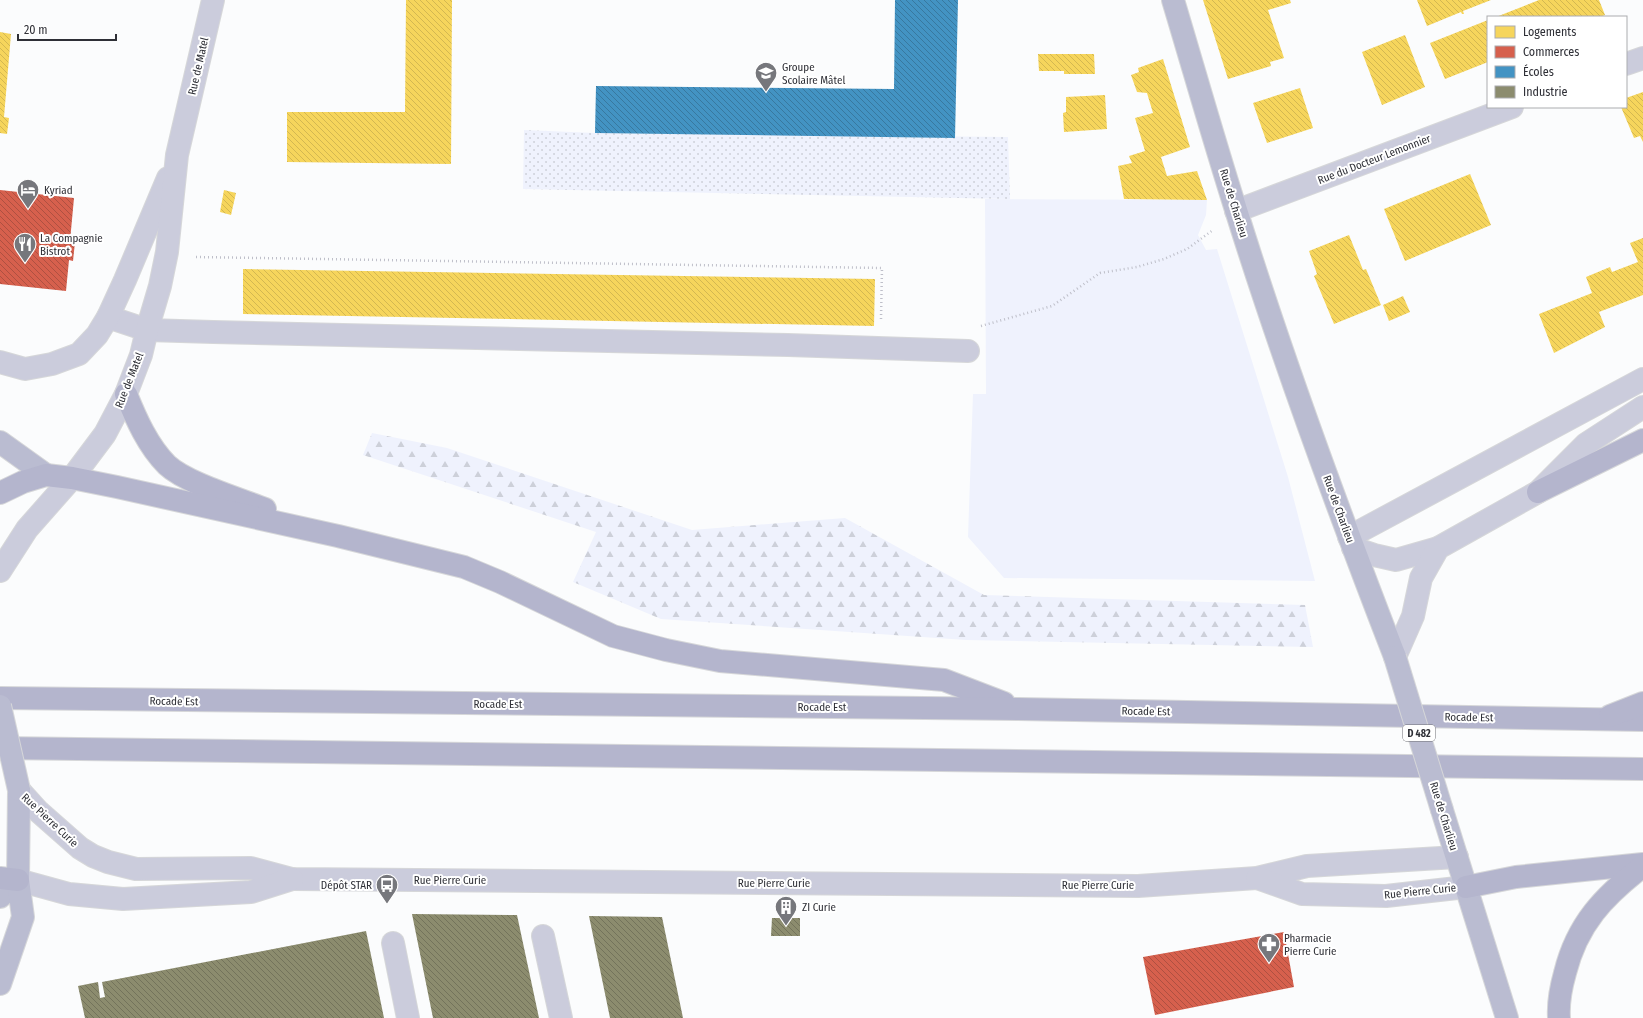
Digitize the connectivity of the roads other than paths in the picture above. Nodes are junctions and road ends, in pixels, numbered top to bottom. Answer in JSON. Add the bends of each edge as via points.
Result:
{"nodes":[{"id":1,"x":213,"y":0,"type":"edge"},
{"id":2,"x":1173,"y":0,"type":"edge"},
{"id":3,"x":1643,"y":58,"type":"edge"},
{"id":4,"x":1627,"y":64,"type":"edge"},
{"id":5,"x":1509,"y":108,"type":"edge"},
{"id":6,"x":178,"y":155,"type":"junction"},
{"id":7,"x":1236,"y":211,"type":"junction"},
{"id":8,"x":108,"y":317,"type":"junction"},
{"id":9,"x":146,"y":330,"type":"junction"},
{"id":10,"x":968,"y":351,"type":"road end"},
{"id":11,"x":0,"y":362,"type":"edge"},
{"id":12,"x":1643,"y":379,"type":"edge"},
{"id":13,"x":126,"y":394,"type":"junction"},
{"id":14,"x":1643,"y":407,"type":"edge"},
{"id":15,"x":1643,"y":440,"type":"edge"},
{"id":16,"x":0,"y":442,"type":"edge"},
{"id":17,"x":46,"y":475,"type":"junction"},
{"id":18,"x":72,"y":478,"type":"junction"},
{"id":19,"x":1538,"y":492,"type":"junction"},
{"id":20,"x":0,"y":493,"type":"edge"},
{"id":21,"x":338,"y":536,"type":"junction"},
{"id":22,"x":1351,"y":542,"type":"junction"},
{"id":23,"x":1438,"y":548,"type":"junction"},
{"id":24,"x":0,"y":571,"type":"edge"},
{"id":25,"x":1395,"y":657,"type":"junction"},
{"id":26,"x":0,"y":698,"type":"edge"},
{"id":27,"x":1643,"y":703,"type":"edge"},
{"id":28,"x":0,"y":706,"type":"edge"},
{"id":29,"x":1018,"y":709,"type":"junction"},
{"id":30,"x":1602,"y":720,"type":"junction"},
{"id":31,"x":1643,"y":720,"type":"edge"},
{"id":32,"x":0,"y":748,"type":"edge"},
{"id":33,"x":1643,"y":769,"type":"edge"},
{"id":34,"x":19,"y":790,"type":"junction"},
{"id":35,"x":1457,"y":857,"type":"junction"},
{"id":36,"x":1643,"y":865,"type":"edge"},
{"id":37,"x":1257,"y":878,"type":"junction"},
{"id":38,"x":9,"y":879,"type":"edge"},
{"id":39,"x":292,"y":879,"type":"junction"},
{"id":40,"x":1466,"y":886,"type":"junction"},
{"id":41,"x":0,"y":897,"type":"edge"},
{"id":42,"x":543,"y":936,"type":"dead end"},
{"id":43,"x":393,"y":942,"type":"dead end"},
{"id":44,"x":0,"y":984,"type":"edge"},
{"id":45,"x":408,"y":1018,"type":"edge"},
{"id":46,"x":561,"y":1018,"type":"edge"},
{"id":47,"x":1507,"y":1018,"type":"edge"},
{"id":48,"x":1559,"y":1018,"type":"edge"}],
"edges":[{"from":1,"to":6,"type":"street","name":"Rue de Matel"},
{"from":2,"to":7,"type":"main road","name":"Rue de Charlieu"},
{"from":3,"to":4,"type":"street"},
{"from":5,"to":7,"type":"street","name":"Rue du Docteur Lemonnier"},
{"from":6,"to":8,"type":"street","name":"Rue de Matel"},
{"from":6,"to":9,"type":"street","name":"Rue de Matel","via":[[167,252],[160,286]]},
{"from":7,"to":22,"type":"main road","name":"Rue de Charlieu"},
{"from":8,"to":9,"type":"street"},
{"from":8,"to":11,"type":"street","name":"Rue de Matel","via":[[97,336],[79,354],[52,364],[25,369]]},
{"from":9,"to":10,"type":"street"},
{"from":9,"to":13,"type":"street","name":"Rue de Matel","via":[[141,355]]},
{"from":12,"to":22,"type":"street"},
{"from":13,"to":18,"type":"street","name":"Rue de Matel","via":[[105,434]]},
{"from":13,"to":21,"type":"highway","via":[[150,444],[168,466],[193,481]]},
{"from":14,"to":19,"type":"street","via":[[1586,444]]},
{"from":15,"to":19,"type":"highway"},
{"from":16,"to":17,"type":"main road"},
{"from":17,"to":18,"type":"highway"},
{"from":17,"to":20,"type":"highway"},
{"from":18,"to":21,"type":"highway"},
{"from":18,"to":24,"type":"street","name":"Rue de Matel","via":[[28,529]]},
{"from":19,"to":23,"type":"street"},
{"from":21,"to":29,"type":"highway","via":[[464,567],[613,636],[666,650],[720,661],[944,680]]},
{"from":22,"to":23,"type":"street","via":[[1374,556],[1396,560]]},
{"from":22,"to":25,"type":"main road","name":"Rue de Charlieu"},
{"from":23,"to":25,"type":"street","via":[[1421,578],[1413,616]]},
{"from":25,"to":35,"type":"main road","name":"Rue de Charlieu","number":"D 482","bridge":true},
{"from":26,"to":29,"type":"highway","name":"Rocade Est"},
{"from":27,"to":30,"type":"highway"},
{"from":28,"to":34,"type":"main road","bridge":true},
{"from":29,"to":30,"type":"highway","name":"Rocade Est"},
{"from":30,"to":31,"type":"highway","name":"Rocade Est"},
{"from":32,"to":33,"type":"highway"},
{"from":34,"to":38,"type":"main road"},
{"from":34,"to":39,"type":"street","name":"Rue Pierre Curie","via":[[38,812],[80,848],[108,862],[136,869],[251,868]]},
{"from":35,"to":37,"type":"street","name":"Rue Pierre Curie","via":[[1307,866]]},
{"from":35,"to":40,"type":"main road","name":"Rue de Charlieu","number":"D 482"},
{"from":36,"to":40,"type":"highway","via":[[1516,876]]},
{"from":36,"to":48,"type":"highway","via":[[1600,904],[1580,930],[1569,955],[1562,983]]},
{"from":37,"to":39,"type":"street","name":"Rue Pierre Curie","via":[[1138,886]]},
{"from":37,"to":40,"type":"street","name":"Rue Pierre Curie","via":[[1302,894],[1386,896]]},
{"from":38,"to":39,"type":"street","name":"Rue Pierre Curie","via":[[69,894],[123,899],[250,892]]},
{"from":38,"to":41,"type":"main road"},
{"from":38,"to":44,"type":"main road","via":[[23,917]]},
{"from":40,"to":47,"type":"main road","name":"Rue de Charlieu","number":"D 482"},
{"from":42,"to":46,"type":"street"},
{"from":43,"to":45,"type":"street"}]}
